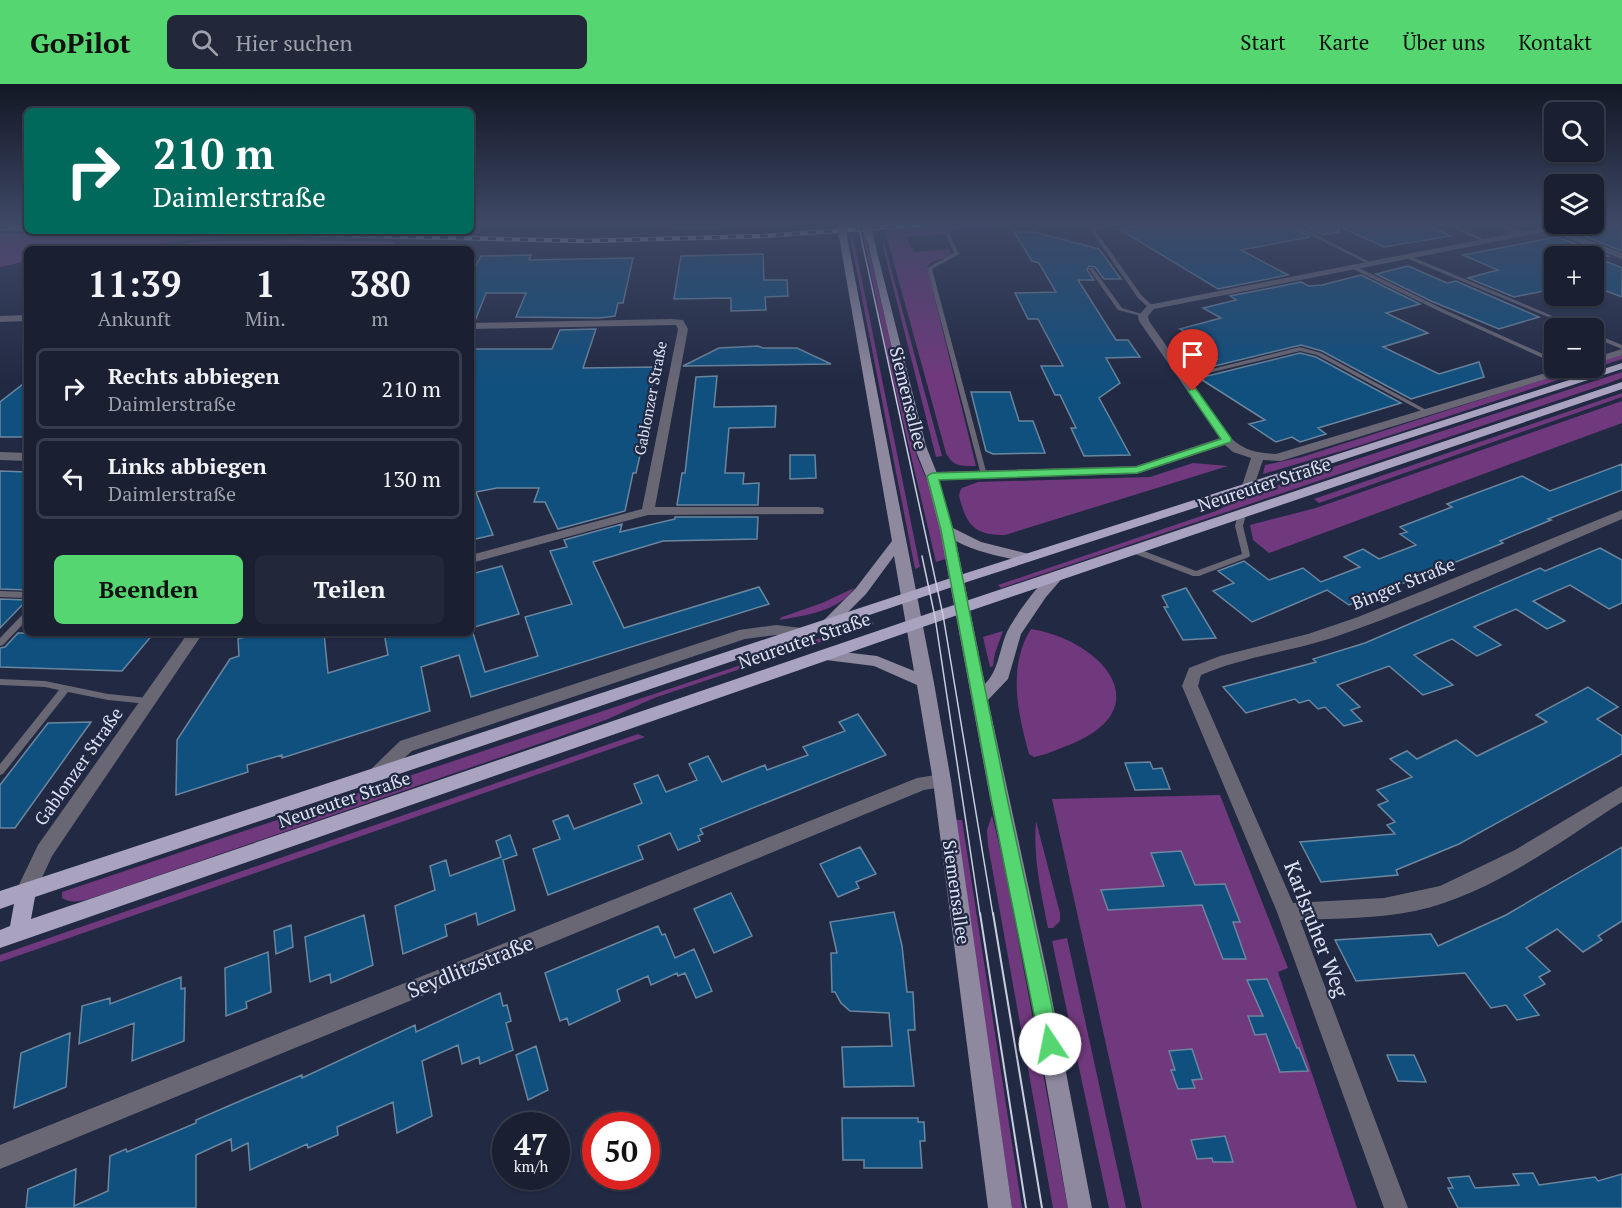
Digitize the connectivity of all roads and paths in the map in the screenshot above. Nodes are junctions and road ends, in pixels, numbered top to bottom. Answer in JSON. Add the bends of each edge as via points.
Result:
{"nodes":[{"id":1,"x":850,"y":275,"type":"edge"},
{"id":2,"x":879,"y":275,"type":"edge"},
{"id":3,"x":931,"y":275,"type":"edge"},
{"id":4,"x":1096,"y":275,"type":"edge"},
{"id":5,"x":1125,"y":275,"type":"edge"},
{"id":6,"x":1317,"y":275,"type":"edge"},
{"id":7,"x":1371,"y":275,"type":"edge"},
{"id":8,"x":1452,"y":275,"type":"edge"},
{"id":9,"x":1151,"y":308,"type":"junction"},
{"id":10,"x":1143,"y":316,"type":"junction"},
{"id":11,"x":24,"y":318,"type":"edge"},
{"id":12,"x":1554,"y":318,"type":"edge"},
{"id":13,"x":0,"y":319,"type":"edge"},
{"id":14,"x":474,"y":326,"type":"edge"},
{"id":15,"x":1604,"y":340,"type":"edge"},
{"id":16,"x":1622,"y":349,"type":"edge"},
{"id":17,"x":1544,"y":356,"type":"edge"},
{"id":18,"x":1604,"y":356,"type":"edge"},
{"id":19,"x":1622,"y":366,"type":"edge"},
{"id":20,"x":1544,"y":376,"type":"edge"},
{"id":21,"x":1183,"y":377,"type":"junction"},
{"id":22,"x":1622,"y":385,"type":"edge"},
{"id":23,"x":1427,"y":412,"type":"junction"},
{"id":24,"x":1227,"y":440,"type":"junction"},
{"id":25,"x":0,"y":456,"type":"edge"},
{"id":26,"x":1258,"y":456,"type":"junction"},
{"id":27,"x":24,"y":457,"type":"edge"},
{"id":28,"x":984,"y":475,"type":"junction"},
{"id":29,"x":932,"y":476,"type":"junction"},
{"id":30,"x":1248,"y":486,"type":"junction"},
{"id":31,"x":648,"y":511,"type":"junction"},
{"id":32,"x":818,"y":511,"type":"dead end"},
{"id":33,"x":1242,"y":514,"type":"junction"},
{"id":34,"x":1622,"y":514,"type":"edge"},
{"id":35,"x":947,"y":530,"type":"junction"},
{"id":36,"x":899,"y":541,"type":"junction"},
{"id":37,"x":1133,"y":550,"type":"junction"},
{"id":38,"x":474,"y":558,"type":"edge"},
{"id":39,"x":1028,"y":558,"type":"junction"},
{"id":40,"x":1058,"y":575,"type":"junction"},
{"id":41,"x":957,"y":581,"type":"junction"},
{"id":42,"x":0,"y":594,"type":"edge"},
{"id":43,"x":24,"y":595,"type":"edge"},
{"id":44,"x":909,"y":597,"type":"junction"},
{"id":45,"x":962,"y":608,"type":"junction"},
{"id":46,"x":24,"y":618,"type":"edge"},
{"id":47,"x":827,"y":624,"type":"junction"},
{"id":48,"x":914,"y":625,"type":"junction"},
{"id":49,"x":802,"y":633,"type":"joint"},
{"id":50,"x":194,"y":636,"type":"edge"},
{"id":51,"x":0,"y":644,"type":"edge"},
{"id":52,"x":826,"y":655,"type":"junction"},
{"id":53,"x":1194,"y":672,"type":"joint"},
{"id":54,"x":0,"y":682,"type":"edge"},
{"id":55,"x":926,"y":683,"type":"junction"},
{"id":56,"x":66,"y":688,"type":"junction"},
{"id":57,"x":979,"y":699,"type":"junction"},
{"id":58,"x":148,"y":701,"type":"junction"},
{"id":59,"x":0,"y":771,"type":"edge"},
{"id":60,"x":376,"y":773,"type":"joint"},
{"id":61,"x":942,"y":781,"type":"junction"},
{"id":62,"x":1622,"y":794,"type":"edge"},
{"id":63,"x":26,"y":891,"type":"junction"},
{"id":64,"x":0,"y":900,"type":"edge"},
{"id":65,"x":1287,"y":912,"type":"junction"},
{"id":66,"x":9,"y":936,"type":"edge"},
{"id":67,"x":0,"y":1157,"type":"edge"},
{"id":68,"x":1000,"y":1208,"type":"edge"},
{"id":69,"x":1080,"y":1208,"type":"edge"},
{"id":70,"x":1396,"y":1208,"type":"edge"}],
"edges":[{"from":1,"to":36,"type":"main road","name":"Siemensallee","bridge":true},
{"from":2,"to":29,"type":"main road","name":"Siemensallee","bridge":true,"via":[[920,446]]},
{"from":3,"to":28,"type":"lane"},
{"from":4,"to":10,"type":"lane","via":[[1120,309]]},
{"from":5,"to":9,"type":"lane"},
{"from":6,"to":9,"type":"street"},
{"from":7,"to":17,"type":"lane"},
{"from":8,"to":12,"type":"lane"},
{"from":9,"to":10,"type":"street"},
{"from":10,"to":21,"type":"street"},
{"from":11,"to":13,"type":"street"},
{"from":14,"to":31,"type":"street","name":"Gablonzer Straße","via":[[680,322],[683,329]]},
{"from":15,"to":16,"type":"lane"},
{"from":16,"to":18,"type":"street"},
{"from":19,"to":30,"type":"main road","name":"Neureuter Straße"},
{"from":20,"to":23,"type":"street","name":"Neureuter Straße"},
{"from":21,"to":23,"type":"lane","via":[[1300,349],[1319,354]]},
{"from":21,"to":24,"type":"street"},
{"from":22,"to":33,"type":"main road","name":"Neureuter Straße"},
{"from":23,"to":26,"type":"street","name":"Neureuter Straße","via":[[1277,458]]},
{"from":24,"to":26,"type":"street","name":"Neureuter Straße","via":[[1236,451]]},
{"from":24,"to":28,"type":"street","via":[[1137,470]]},
{"from":25,"to":27,"type":"street"},
{"from":26,"to":30,"type":"street","name":"Neureuter Straße"},
{"from":28,"to":29,"type":"street"},
{"from":29,"to":35,"type":"main road","name":"Siemensallee"},
{"from":30,"to":39,"type":"main road","name":"Neureuter Straße"},
{"from":31,"to":32,"type":"street"},
{"from":31,"to":38,"type":"street"},
{"from":33,"to":37,"type":"main road","name":"Neureuter Straße"},
{"from":33,"to":37,"type":"lane","via":[[1239,526],[1246,555],[1196,574]]},
{"from":34,"to":53,"type":"street","name":"Binger Straße","via":[[1357,623],[1294,644],[1209,664]]},
{"from":35,"to":39,"type":"main road","via":[[980,548]]},
{"from":35,"to":41,"type":"main road","name":"Siemensallee"},
{"from":36,"to":44,"type":"main road","name":"Siemensallee"},
{"from":36,"to":47,"type":"main road","via":[[861,591]]},
{"from":37,"to":40,"type":"main road","name":"Neureuter Straße"},
{"from":39,"to":41,"type":"main road","name":"Neureuter Straße"},
{"from":40,"to":45,"type":"main road","name":"Neureuter Straße"},
{"from":40,"to":57,"type":"main road","via":[[1014,633],[1000,679]]},
{"from":41,"to":44,"type":"main road","name":"Neureuter Straße"},
{"from":41,"to":45,"type":"main road","name":"Siemensallee"},
{"from":42,"to":43,"type":"lane"},
{"from":44,"to":47,"type":"main road","name":"Neureuter Straße"},
{"from":44,"to":48,"type":"main road","name":"Siemensallee"},
{"from":45,"to":48,"type":"main road","name":"Neureuter Straße"},
{"from":45,"to":57,"type":"main road","name":"Siemensallee"},
{"from":46,"to":51,"type":"lane"},
{"from":47,"to":49,"type":"main road","name":"Neureuter Straße"},
{"from":48,"to":52,"type":"main road","name":"Neureuter Straße"},
{"from":48,"to":55,"type":"main road","name":"Siemensallee"},
{"from":49,"to":60,"type":"street","name":"Neureuter Straße","via":[[759,630],[710,645],[406,746]]},
{"from":50,"to":58,"type":"street","name":"Gablonzer Straße"},
{"from":52,"to":55,"type":"main road","via":[[877,661]]},
{"from":52,"to":66,"type":"main road","name":"Neureuter Straße"},
{"from":53,"to":65,"type":"street","name":"Karlsruher Weg","via":[[1190,686]]},
{"from":54,"to":56,"type":"lane"},
{"from":55,"to":61,"type":"main road","name":"Siemensallee"},
{"from":56,"to":58,"type":"lane"},
{"from":56,"to":59,"type":"lane"},
{"from":57,"to":69,"type":"main road","name":"Siemensallee","via":[[1037,973]]},
{"from":58,"to":63,"type":"street","name":"Gablonzer Straße","via":[[45,850]]},
{"from":60,"to":63,"type":"main road","name":"Neureuter Straße"},
{"from":61,"to":67,"type":"street","name":"Seydlitzstraße","via":[[923,783],[747,853]]},
{"from":61,"to":68,"type":"main road","name":"Siemensallee"},
{"from":62,"to":65,"type":"street","via":[[1486,875],[1439,895],[1392,905]]},
{"from":63,"to":64,"type":"main road","name":"Neureuter Straße"},
{"from":63,"to":66,"type":"main road","name":"Gablonzer Straße"},
{"from":65,"to":70,"type":"street","name":"Karlsruher Weg"}]}
